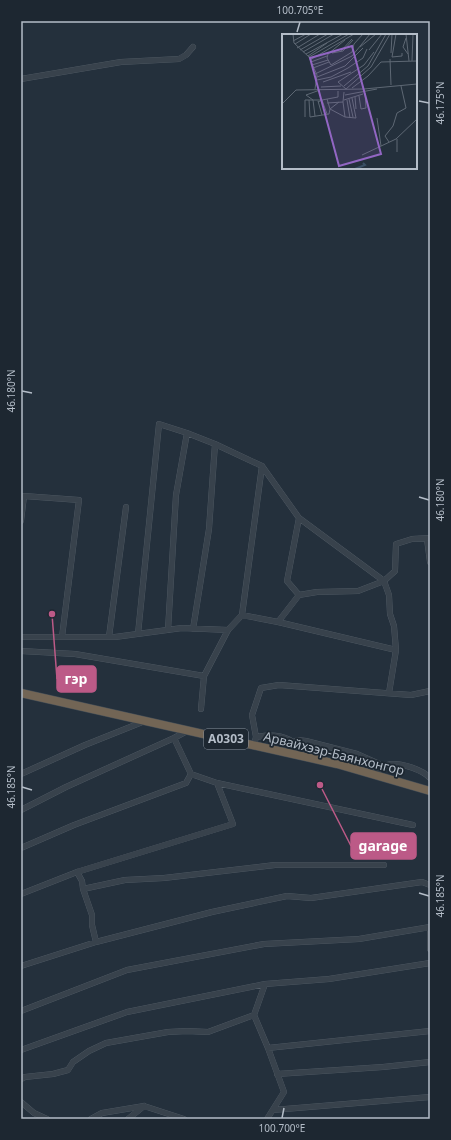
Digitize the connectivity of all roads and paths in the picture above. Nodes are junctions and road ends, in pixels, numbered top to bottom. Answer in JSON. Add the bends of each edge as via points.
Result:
{"nodes":[{"id":1,"x":193,"y":47,"type":"dead end"},
{"id":2,"x":21,"y":79,"type":"edge"},
{"id":3,"x":187,"y":433,"type":"junction"},
{"id":4,"x":215,"y":444,"type":"junction"},
{"id":5,"x":262,"y":466,"type":"junction"},
{"id":6,"x":126,"y":507,"type":"dead end"},
{"id":7,"x":299,"y":518,"type":"junction"},
{"id":8,"x":21,"y":521,"type":"edge"},
{"id":9,"x":428,"y":539,"type":"edge"},
{"id":10,"x":430,"y":562,"type":"edge"},
{"id":11,"x":384,"y":581,"type":"junction"},
{"id":12,"x":298,"y":595,"type":"junction"},
{"id":13,"x":242,"y":615,"type":"junction"},
{"id":14,"x":278,"y":622,"type":"junction"},
{"id":15,"x":193,"y":628,"type":"junction"},
{"id":16,"x":168,"y":630,"type":"junction"},
{"id":17,"x":228,"y":630,"type":"junction"},
{"id":18,"x":138,"y":634,"type":"junction"},
{"id":19,"x":21,"y":637,"type":"edge"},
{"id":20,"x":62,"y":637,"type":"junction"},
{"id":21,"x":109,"y":637,"type":"junction"},
{"id":22,"x":396,"y":650,"type":"junction"},
{"id":23,"x":21,"y":651,"type":"edge"},
{"id":24,"x":204,"y":676,"type":"junction"},
{"id":25,"x":430,"y":691,"type":"edge"},
{"id":26,"x":389,"y":693,"type":"junction"},
{"id":27,"x":21,"y":694,"type":"edge"},
{"id":28,"x":201,"y":709,"type":"dead end"},
{"id":29,"x":145,"y":721,"type":"junction"},
{"id":30,"x":187,"y":731,"type":"junction"},
{"id":31,"x":174,"y":738,"type":"junction"},
{"id":32,"x":255,"y":741,"type":"junction"},
{"id":33,"x":293,"y":742,"type":"junction"},
{"id":34,"x":296,"y":755,"type":"junction"},
{"id":35,"x":384,"y":766,"type":"junction"},
{"id":36,"x":21,"y":774,"type":"edge"},
{"id":37,"x":191,"y":774,"type":"junction"},
{"id":38,"x":371,"y":774,"type":"junction"},
{"id":39,"x":430,"y":778,"type":"edge"},
{"id":40,"x":217,"y":783,"type":"junction"},
{"id":41,"x":430,"y":791,"type":"edge"},
{"id":42,"x":21,"y":810,"type":"edge"},
{"id":43,"x":414,"y":825,"type":"dead end"},
{"id":44,"x":21,"y":848,"type":"edge"},
{"id":45,"x":384,"y":866,"type":"dead end"},
{"id":46,"x":77,"y":872,"type":"junction"},
{"id":47,"x":430,"y":885,"type":"edge"},
{"id":48,"x":83,"y":889,"type":"junction"},
{"id":49,"x":21,"y":894,"type":"edge"},
{"id":50,"x":430,"y":927,"type":"edge"},
{"id":51,"x":96,"y":942,"type":"junction"},
{"id":52,"x":430,"y":949,"type":"edge"},
{"id":53,"x":430,"y":963,"type":"edge"},
{"id":54,"x":21,"y":966,"type":"edge"},
{"id":55,"x":265,"y":984,"type":"junction"},
{"id":56,"x":21,"y":1011,"type":"edge"},
{"id":57,"x":254,"y":1015,"type":"junction"},
{"id":58,"x":430,"y":1031,"type":"edge"},
{"id":59,"x":268,"y":1048,"type":"junction"},
{"id":60,"x":21,"y":1050,"type":"edge"},
{"id":61,"x":430,"y":1062,"type":"edge"},
{"id":62,"x":277,"y":1074,"type":"junction"},
{"id":63,"x":21,"y":1079,"type":"edge"},
{"id":64,"x":430,"y":1097,"type":"edge"},
{"id":65,"x":21,"y":1102,"type":"edge"},
{"id":66,"x":144,"y":1106,"type":"junction"},
{"id":67,"x":273,"y":1110,"type":"junction"},
{"id":68,"x":47,"y":1119,"type":"edge"},
{"id":69,"x":91,"y":1119,"type":"edge"},
{"id":70,"x":128,"y":1119,"type":"edge"},
{"id":71,"x":184,"y":1119,"type":"edge"},
{"id":72,"x":267,"y":1119,"type":"edge"}],
"edges":[{"from":1,"to":2,"type":"street","via":[[179,59],[121,62]]},
{"from":3,"to":4,"type":"street"},
{"from":3,"to":16,"type":"street","via":[[176,495]]},
{"from":3,"to":18,"type":"street","via":[[159,424]]},
{"from":4,"to":5,"type":"street"},
{"from":4,"to":15,"type":"street","via":[[209,529]]},
{"from":5,"to":7,"type":"street"},
{"from":5,"to":13,"type":"street"},
{"from":6,"to":21,"type":"street"},
{"from":7,"to":11,"type":"street"},
{"from":7,"to":12,"type":"street","via":[[287,581]]},
{"from":8,"to":20,"type":"street","via":[[24,496],[79,500]]},
{"from":9,"to":10,"type":"street"},
{"from":9,"to":11,"type":"street","via":[[412,538],[396,544],[395,571]]},
{"from":11,"to":12,"type":"street","via":[[358,591]]},
{"from":11,"to":22,"type":"street","via":[[389,595]]},
{"from":12,"to":14,"type":"street"},
{"from":13,"to":14,"type":"street"},
{"from":13,"to":17,"type":"street"},
{"from":14,"to":22,"type":"street"},
{"from":15,"to":16,"type":"street"},
{"from":15,"to":17,"type":"street"},
{"from":16,"to":18,"type":"street"},
{"from":17,"to":24,"type":"street"},
{"from":18,"to":21,"type":"street"},
{"from":19,"to":20,"type":"street"},
{"from":20,"to":21,"type":"street"},
{"from":22,"to":26,"type":"street"},
{"from":23,"to":24,"type":"street","via":[[75,654]]},
{"from":24,"to":28,"type":"street"},
{"from":25,"to":26,"type":"street","via":[[411,695]]},
{"from":26,"to":32,"type":"street","via":[[279,684],[261,688],[252,715]]},
{"from":27,"to":29,"type":"highway","name":"Арвайхээр-Баянхонгор","number":"A0303"},
{"from":29,"to":30,"type":"highway","name":"Арвайхээр-Баянхонгор","number":"A0303"},
{"from":29,"to":36,"type":"street"},
{"from":30,"to":31,"type":"street"},
{"from":30,"to":32,"type":"highway","name":"Арвайхээр-Баянхонгор","number":"A0303"},
{"from":31,"to":37,"type":"street"},
{"from":31,"to":42,"type":"street"},
{"from":32,"to":33,"type":"street","via":[[270,734],[288,738]]},
{"from":32,"to":34,"type":"highway","name":"Арвайхээр-Баянхонгор","number":"A0303"},
{"from":33,"to":34,"type":"street"},
{"from":33,"to":35,"type":"street","via":[[306,741],[356,754]]},
{"from":34,"to":38,"type":"highway","name":"Арвайхээр-Баянхонгор","number":"A0303"},
{"from":35,"to":38,"type":"street"},
{"from":35,"to":39,"type":"street","via":[[392,764],[409,767],[426,773]]},
{"from":37,"to":40,"type":"street"},
{"from":37,"to":44,"type":"street","via":[[186,783]]},
{"from":38,"to":41,"type":"highway","name":"Арвайхээр-Баянхонгор","number":"A0303"},
{"from":40,"to":43,"type":"street"},
{"from":40,"to":46,"type":"street","via":[[233,824]]},
{"from":45,"to":48,"type":"street","via":[[275,866],[125,880]]},
{"from":46,"to":48,"type":"street"},
{"from":46,"to":49,"type":"street"},
{"from":47,"to":51,"type":"street","via":[[422,882],[311,898],[287,896],[212,912]]},
{"from":48,"to":51,"type":"street","via":[[92,915]]},
{"from":50,"to":52,"type":"street"},
{"from":50,"to":56,"type":"street","via":[[359,939],[264,944],[127,970]]},
{"from":51,"to":54,"type":"street"},
{"from":53,"to":55,"type":"street","via":[[329,979]]},
{"from":55,"to":57,"type":"street"},
{"from":55,"to":60,"type":"street","via":[[127,1012]]},
{"from":57,"to":59,"type":"street"},
{"from":57,"to":63,"type":"street","via":[[208,1032],[168,1032],[106,1043],[89,1050],[73,1062],[68,1070]]},
{"from":58,"to":59,"type":"street"},
{"from":59,"to":62,"type":"street"},
{"from":61,"to":62,"type":"street","via":[[383,1068]]},
{"from":62,"to":67,"type":"street","via":[[284,1092]]},
{"from":64,"to":67,"type":"street"},
{"from":65,"to":68,"type":"street","via":[[34,1113]]},
{"from":66,"to":69,"type":"street","via":[[102,1113]]},
{"from":66,"to":70,"type":"street"},
{"from":66,"to":71,"type":"street"},
{"from":67,"to":72,"type":"street"}]}
